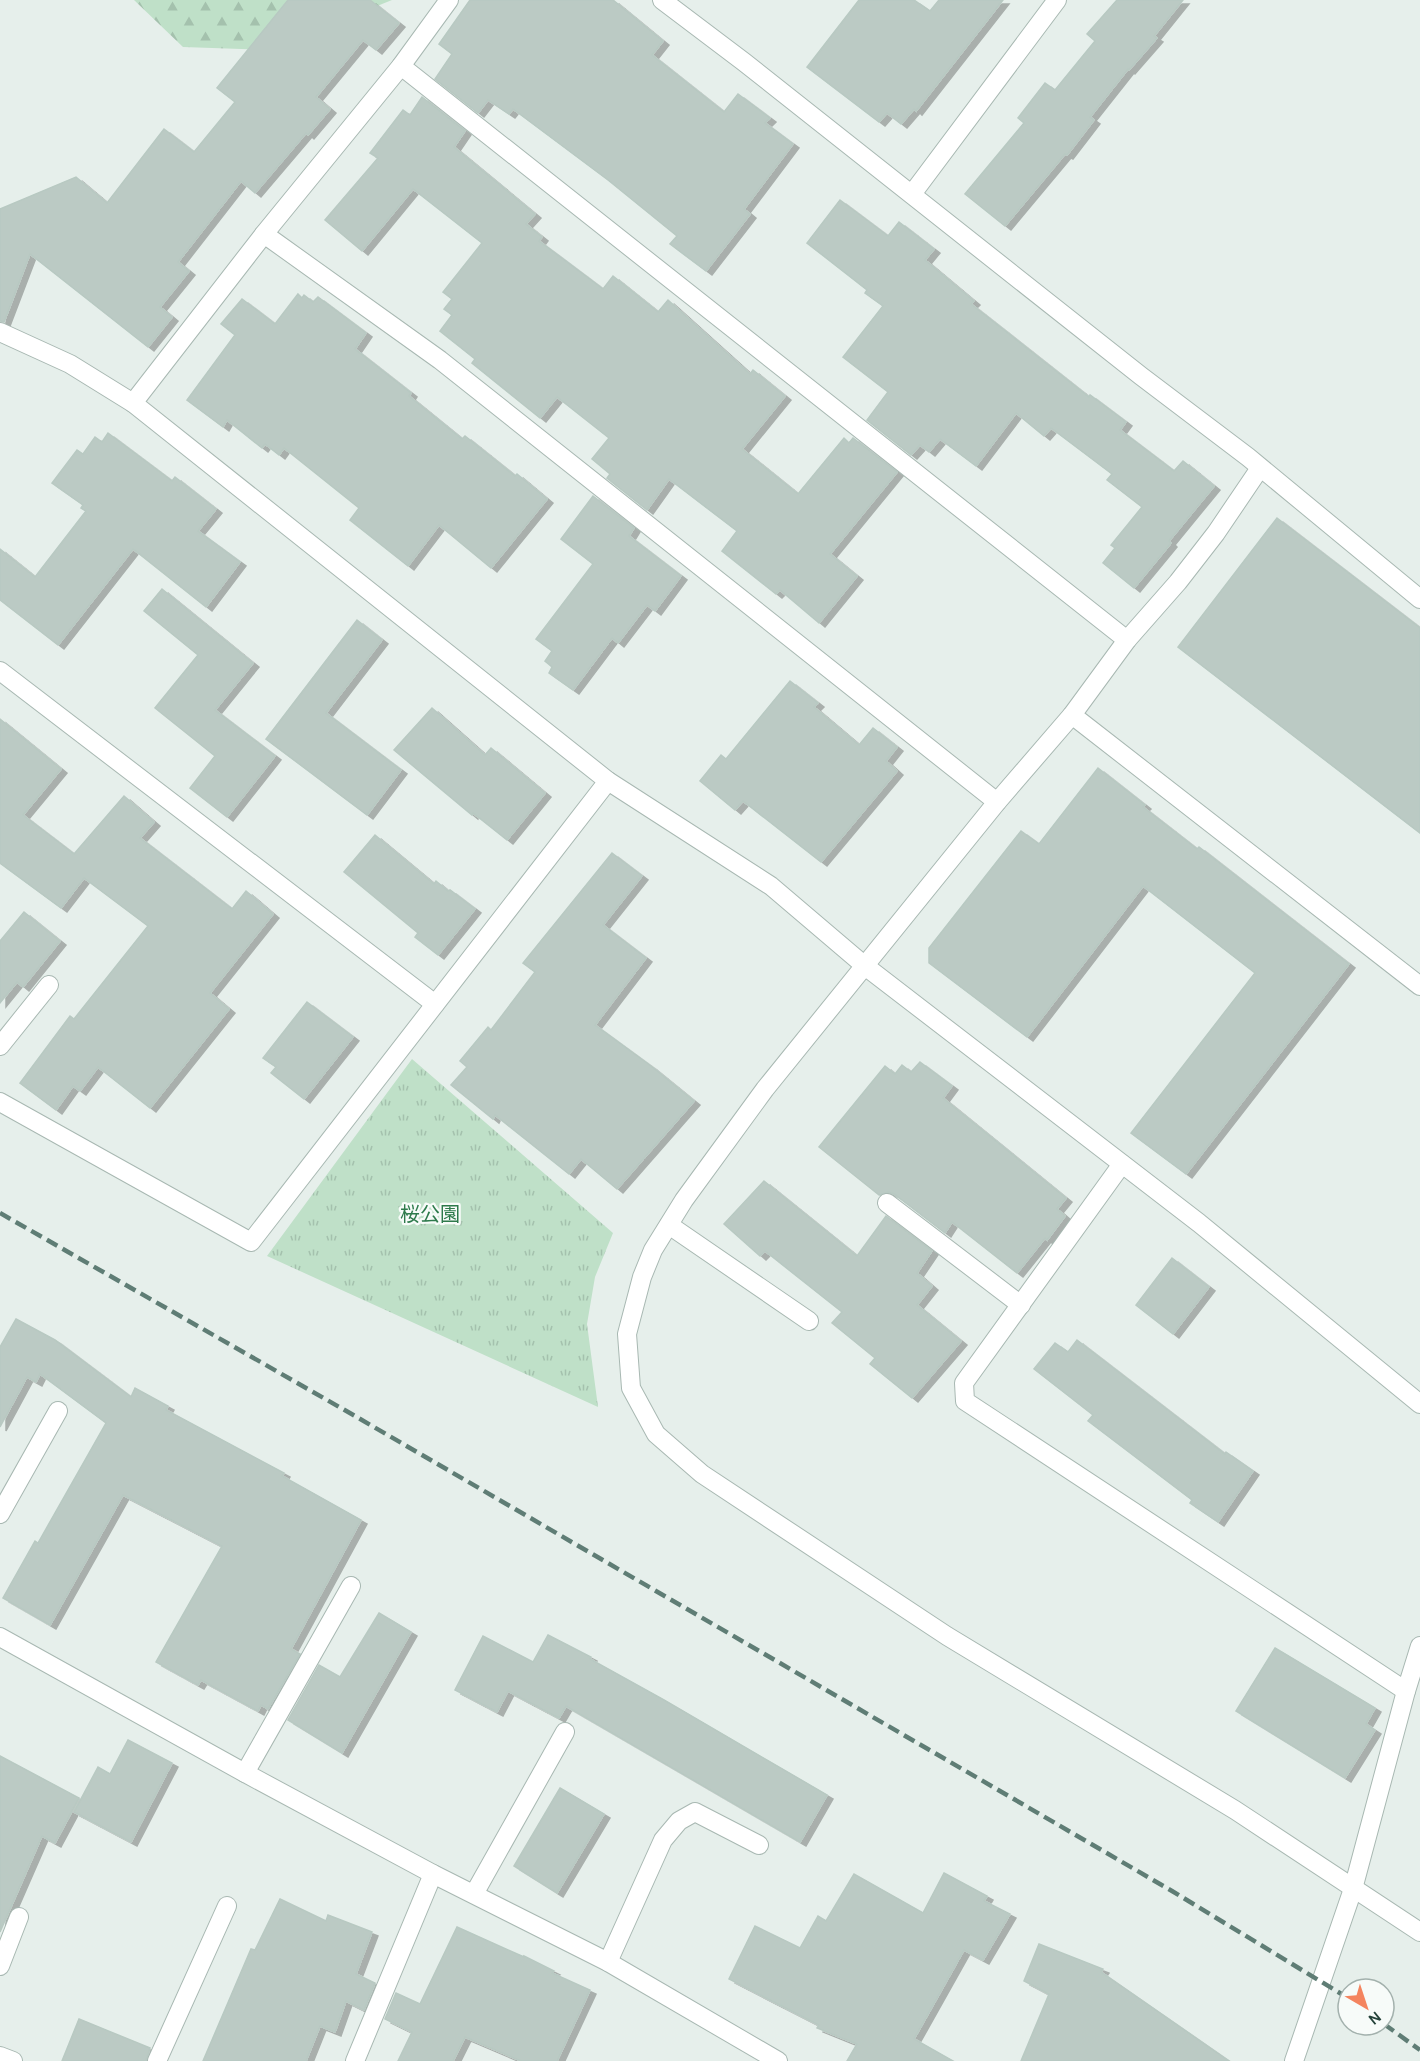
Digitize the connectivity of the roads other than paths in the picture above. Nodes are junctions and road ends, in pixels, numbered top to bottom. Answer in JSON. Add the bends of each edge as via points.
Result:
{"nodes":[{"id":1,"x":449,"y":0,"type":"edge"},
{"id":2,"x":662,"y":0,"type":"edge"},
{"id":3,"x":1057,"y":0,"type":"edge"},
{"id":4,"x":401,"y":66,"type":"junction"},
{"id":5,"x":912,"y":194,"type":"junction"},
{"id":6,"x":264,"y":234,"type":"junction"},
{"id":7,"x":0,"y":332,"type":"edge"},
{"id":8,"x":133,"y":403,"type":"junction"},
{"id":9,"x":1260,"y":468,"type":"junction"},
{"id":10,"x":1420,"y":598,"type":"edge"},
{"id":11,"x":1127,"y":640,"type":"junction"},
{"id":12,"x":0,"y":670,"type":"edge"},
{"id":13,"x":1072,"y":715,"type":"junction"},
{"id":14,"x":608,"y":781,"type":"junction"},
{"id":15,"x":997,"y":802,"type":"junction"},
{"id":16,"x":865,"y":966,"type":"junction"},
{"id":17,"x":50,"y":985,"type":"dead end"},
{"id":18,"x":1420,"y":986,"type":"edge"},
{"id":19,"x":435,"y":1004,"type":"junction"},
{"id":20,"x":0,"y":1046,"type":"edge"},
{"id":21,"x":0,"y":1102,"type":"edge"},
{"id":22,"x":1122,"y":1164,"type":"junction"},
{"id":23,"x":887,"y":1203,"type":"dead end"},
{"id":24,"x":669,"y":1225,"type":"junction"},
{"id":25,"x":1021,"y":1305,"type":"junction"},
{"id":26,"x":809,"y":1321,"type":"dead end"},
{"id":27,"x":1420,"y":1404,"type":"edge"},
{"id":28,"x":58,"y":1411,"type":"dead end"},
{"id":29,"x":0,"y":1515,"type":"edge"},
{"id":30,"x":351,"y":1586,"type":"dead end"},
{"id":31,"x":0,"y":1637,"type":"edge"},
{"id":32,"x":1420,"y":1646,"type":"edge"},
{"id":33,"x":1406,"y":1691,"type":"junction"},
{"id":34,"x":565,"y":1732,"type":"dead end"},
{"id":35,"x":245,"y":1773,"type":"junction"},
{"id":36,"x":759,"y":1845,"type":"dead end"},
{"id":37,"x":433,"y":1874,"type":"junction"},
{"id":38,"x":1353,"y":1889,"type":"junction"},
{"id":39,"x":474,"y":1894,"type":"junction"},
{"id":40,"x":227,"y":1906,"type":"dead end"},
{"id":41,"x":19,"y":1917,"type":"dead end"},
{"id":42,"x":1420,"y":1932,"type":"edge"},
{"id":43,"x":608,"y":1962,"type":"junction"},
{"id":44,"x":0,"y":1966,"type":"edge"},
{"id":45,"x":0,"y":2056,"type":"edge"},
{"id":46,"x":13,"y":2061,"type":"edge"},
{"id":47,"x":157,"y":2061,"type":"edge"},
{"id":48,"x":355,"y":2061,"type":"edge"},
{"id":49,"x":778,"y":2061,"type":"edge"},
{"id":50,"x":1294,"y":2061,"type":"edge"}],
"edges":[{"from":1,"to":4,"type":"street"},
{"from":2,"to":5,"type":"street"},
{"from":3,"to":5,"type":"street"},
{"from":4,"to":6,"type":"street"},
{"from":4,"to":11,"type":"street"},
{"from":5,"to":9,"type":"street"},
{"from":6,"to":8,"type":"street"},
{"from":6,"to":15,"type":"street","via":[[440,360]]},
{"from":7,"to":8,"type":"street","via":[[70,364]]},
{"from":8,"to":14,"type":"street"},
{"from":9,"to":10,"type":"street"},
{"from":9,"to":11,"type":"street","via":[[1216,533]]},
{"from":11,"to":13,"type":"street"},
{"from":12,"to":19,"type":"street"},
{"from":13,"to":15,"type":"street"},
{"from":13,"to":18,"type":"street"},
{"from":14,"to":16,"type":"street","via":[[771,886]]},
{"from":14,"to":19,"type":"street"},
{"from":15,"to":16,"type":"street"},
{"from":16,"to":22,"type":"street"},
{"from":16,"to":24,"type":"street","via":[[765,1089]]},
{"from":17,"to":20,"type":"street"},
{"from":19,"to":21,"type":"street","via":[[251,1242]]},
{"from":22,"to":25,"type":"street"},
{"from":22,"to":27,"type":"street"},
{"from":23,"to":25,"type":"street"},
{"from":24,"to":26,"type":"street"},
{"from":24,"to":38,"type":"street","via":[[642,1277],[627,1334],[631,1388],[656,1434],[702,1474],[947,1636],[1235,1810]]},
{"from":25,"to":33,"type":"street","via":[[964,1383],[965,1401]]},
{"from":28,"to":29,"type":"street"},
{"from":30,"to":35,"type":"street"},
{"from":31,"to":35,"type":"street"},
{"from":32,"to":33,"type":"street"},
{"from":33,"to":38,"type":"street"},
{"from":34,"to":39,"type":"street"},
{"from":35,"to":37,"type":"street"},
{"from":36,"to":43,"type":"street","via":[[694,1812],[679,1821],[663,1840]]},
{"from":37,"to":39,"type":"street"},
{"from":37,"to":48,"type":"street"},
{"from":38,"to":42,"type":"street"},
{"from":38,"to":50,"type":"street"},
{"from":39,"to":43,"type":"street"},
{"from":40,"to":47,"type":"street"},
{"from":41,"to":44,"type":"street"},
{"from":43,"to":49,"type":"street"},
{"from":45,"to":46,"type":"street"}]}
